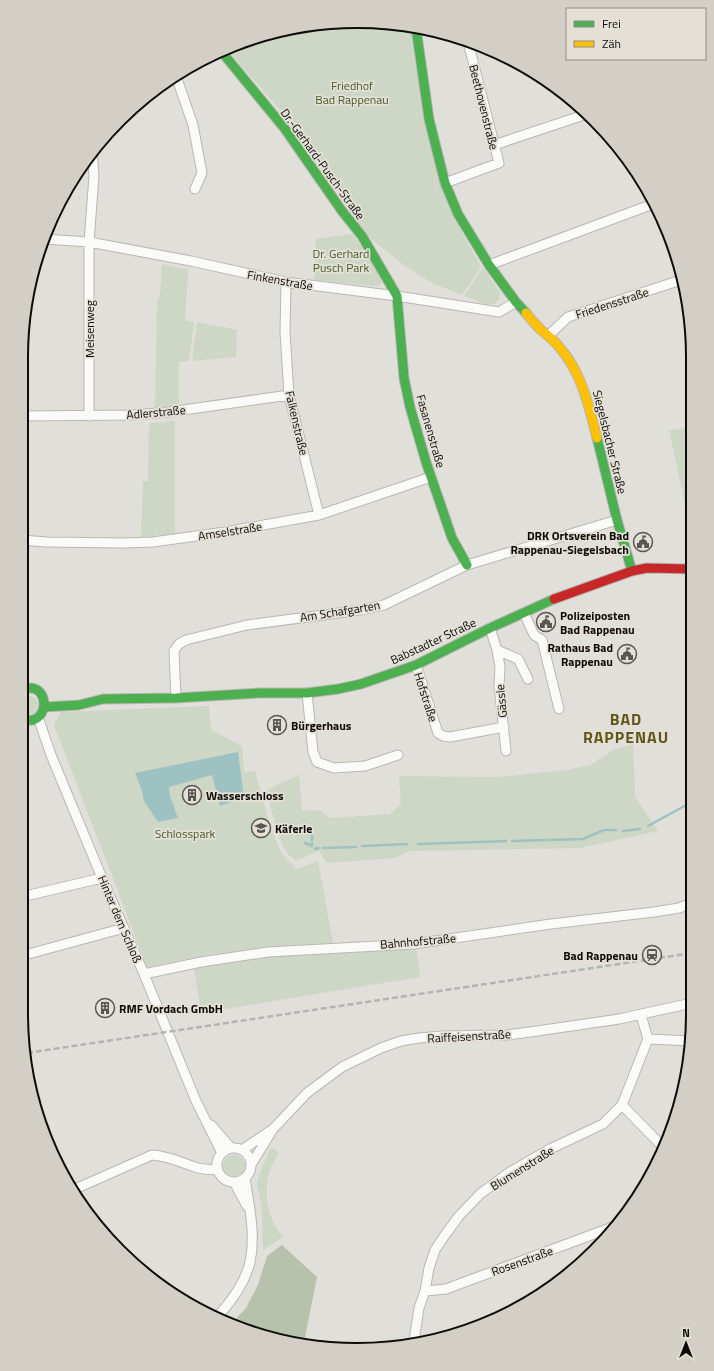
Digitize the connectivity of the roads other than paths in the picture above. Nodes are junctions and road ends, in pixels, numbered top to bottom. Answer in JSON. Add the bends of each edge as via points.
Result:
{"nodes":[{"id":1,"x":417,"y":33,"type":"edge"},
{"id":2,"x":469,"y":48,"type":"edge"},
{"id":3,"x":225,"y":56,"type":"edge"},
{"id":4,"x":177,"y":81,"type":"edge"},
{"id":5,"x":581,"y":116,"type":"edge"},
{"id":6,"x":494,"y":145,"type":"junction"},
{"id":7,"x":93,"y":161,"type":"edge"},
{"id":8,"x":445,"y":182,"type":"junction"},
{"id":9,"x":195,"y":189,"type":"dead end"},
{"id":10,"x":649,"y":206,"type":"edge"},
{"id":11,"x":50,"y":239,"type":"edge"},
{"id":12,"x":89,"y":242,"type":"junction"},
{"id":13,"x":489,"y":265,"type":"junction"},
{"id":14,"x":677,"y":281,"type":"edge"},
{"id":15,"x":286,"y":282,"type":"junction"},
{"id":16,"x":397,"y":296,"type":"junction"},
{"id":17,"x":516,"y":302,"type":"junction"},
{"id":18,"x":549,"y":335,"type":"junction"},
{"id":19,"x":289,"y":395,"type":"junction"},
{"id":20,"x":28,"y":416,"type":"edge"},
{"id":21,"x":89,"y":416,"type":"junction"},
{"id":22,"x":432,"y":477,"type":"junction"},
{"id":23,"x":320,"y":515,"type":"junction"},
{"id":24,"x":617,"y":520,"type":"junction"},
{"id":25,"x":28,"y":540,"type":"edge"},
{"id":26,"x":625,"y":549,"type":"junction"},
{"id":27,"x":467,"y":565,"type":"junction"},
{"id":28,"x":686,"y":567,"type":"edge"},
{"id":29,"x":686,"y":568,"type":"edge"},
{"id":30,"x":632,"y":571,"type":"junction"},
{"id":31,"x":686,"y":576,"type":"edge"},
{"id":32,"x":524,"y":613,"type":"junction"},
{"id":33,"x":490,"y":628,"type":"junction"},
{"id":34,"x":497,"y":650,"type":"junction"},
{"id":35,"x":416,"y":665,"type":"junction"},
{"id":36,"x":528,"y":679,"type":"dead end"},
{"id":37,"x":28,"y":688,"type":"edge"},
{"id":38,"x":307,"y":693,"type":"junction"},
{"id":39,"x":42,"y":695,"type":"junction"},
{"id":40,"x":176,"y":698,"type":"junction"},
{"id":41,"x":92,"y":701,"type":"junction"},
{"id":42,"x":45,"y":707,"type":"junction"},
{"id":43,"x":559,"y":709,"type":"dead end"},
{"id":44,"x":38,"y":717,"type":"junction"},
{"id":45,"x":28,"y":721,"type":"edge"},
{"id":46,"x":504,"y":727,"type":"junction"},
{"id":47,"x":506,"y":751,"type":"dead end"},
{"id":48,"x":398,"y":755,"type":"dead end"},
{"id":49,"x":102,"y":878,"type":"junction"},
{"id":50,"x":28,"y":896,"type":"edge"},
{"id":51,"x":686,"y":905,"type":"edge"},
{"id":52,"x":124,"y":928,"type":"junction"},
{"id":53,"x":28,"y":954,"type":"edge"},
{"id":54,"x":144,"y":974,"type":"junction"},
{"id":55,"x":686,"y":1004,"type":"edge"},
{"id":56,"x":642,"y":1015,"type":"junction"},
{"id":57,"x":648,"y":1039,"type":"junction"},
{"id":58,"x":685,"y":1041,"type":"edge"},
{"id":59,"x":622,"y":1105,"type":"junction"},
{"id":60,"x":206,"y":1120,"type":"junction"},
{"id":61,"x":273,"y":1129,"type":"junction"},
{"id":62,"x":659,"y":1143,"type":"edge"},
{"id":63,"x":231,"y":1148,"type":"junction"},
{"id":64,"x":242,"y":1150,"type":"junction"},
{"id":65,"x":222,"y":1153,"type":"junction"},
{"id":66,"x":251,"y":1165,"type":"junction"},
{"id":67,"x":218,"y":1170,"type":"junction"},
{"id":68,"x":245,"y":1178,"type":"junction"},
{"id":69,"x":234,"y":1182,"type":"junction"},
{"id":70,"x":78,"y":1188,"type":"edge"},
{"id":71,"x":250,"y":1213,"type":"junction"},
{"id":72,"x":605,"y":1230,"type":"edge"},
{"id":73,"x":425,"y":1291,"type":"junction"},
{"id":74,"x":221,"y":1314,"type":"edge"},
{"id":75,"x":414,"y":1338,"type":"edge"}],
"edges":[{"from":1,"to":8,"type":"street","name":"Siegelsbacher Straße","via":[[429,120]]},
{"from":2,"to":6,"type":"street","name":"Beethovenstraße"},
{"from":3,"to":16,"type":"street","name":"Dr.-Gerhard-Pusch-Straße","via":[[285,129],[362,236]]},
{"from":4,"to":9,"type":"street","via":[[194,125],[202,173]]},
{"from":5,"to":6,"type":"street"},
{"from":6,"to":8,"type":"street","name":"Beethovenstraße","via":[[499,163]]},
{"from":7,"to":12,"type":"street","name":"Meisenweg"},
{"from":8,"to":13,"type":"street","name":"Siegelsbacher Straße","via":[[458,214]]},
{"from":10,"to":13,"type":"street"},
{"from":11,"to":12,"type":"street","name":"Finkenstraße"},
{"from":12,"to":15,"type":"street","name":"Finkenstraße"},
{"from":12,"to":21,"type":"street","name":"Meisenweg"},
{"from":13,"to":17,"type":"street","name":"Siegelsbacher Straße"},
{"from":14,"to":18,"type":"street","name":"Friedensstraße","via":[[568,317]]},
{"from":15,"to":16,"type":"street","name":"Finkenstraße"},
{"from":15,"to":19,"type":"street","name":"Falkenstraße","via":[[285,332]]},
{"from":16,"to":17,"type":"street","name":"Finkenstraße","via":[[499,312]]},
{"from":16,"to":22,"type":"street","name":"Fasanenstraße","via":[[404,378],[410,407]]},
{"from":17,"to":18,"type":"street","name":"Siegelsbacher Straße"},
{"from":18,"to":24,"type":"street","name":"Siegelsbacher Straße","via":[[571,363],[582,385]]},
{"from":19,"to":21,"type":"street","name":"Adlerstraße","via":[[169,412]]},
{"from":19,"to":23,"type":"street","name":"Falkenstraße"},
{"from":20,"to":21,"type":"street","name":"Adlerstraße"},
{"from":22,"to":23,"type":"street","name":"Amselstraße"},
{"from":22,"to":27,"type":"street","name":"Fasanenstraße","via":[[452,538]]},
{"from":23,"to":25,"type":"street","name":"Amselstraße","via":[[153,542]]},
{"from":24,"to":26,"type":"street","name":"Siegelsbacher Straße"},
{"from":24,"to":27,"type":"street","name":"Am Schafgarten"},
{"from":26,"to":28,"type":"street","via":[[632,558]]},
{"from":26,"to":30,"type":"street","name":"Siegelsbacher Straße"},
{"from":27,"to":40,"type":"street","name":"Am Schafgarten","via":[[384,605],[246,625],[186,640],[174,651]]},
{"from":29,"to":30,"type":"street","via":[[647,568]]},
{"from":30,"to":31,"type":"street"},
{"from":30,"to":32,"type":"street","name":"Babstadter Straße","via":[[554,599]]},
{"from":32,"to":33,"type":"street","name":"Babstadter Straße"},
{"from":32,"to":43,"type":"street","via":[[534,634],[542,640]]},
{"from":33,"to":34,"type":"street","name":"Gässle"},
{"from":33,"to":35,"type":"street","name":"Babstadter Straße"},
{"from":34,"to":36,"type":"street","via":[[518,659]]},
{"from":34,"to":46,"type":"street","name":"Gässle"},
{"from":35,"to":38,"type":"street","name":"Babstadter Straße","via":[[361,684]]},
{"from":35,"to":46,"type":"street","name":"Hofstraße","via":[[438,733],[450,737]]},
{"from":37,"to":39,"type":"street","name":"Babstadter Straße","via":[[34,688]]},
{"from":38,"to":40,"type":"street","name":"Babstadter Straße"},
{"from":38,"to":48,"type":"street","via":[[313,752],[317,762],[334,768],[365,766]]},
{"from":39,"to":41,"type":"street","name":"Babstadter Straße"},
{"from":39,"to":42,"type":"street"},
{"from":40,"to":41,"type":"street","name":"Babstadter Straße"},
{"from":41,"to":42,"type":"street","name":"Babstadter Straße","via":[[79,705]]},
{"from":42,"to":44,"type":"street"},
{"from":44,"to":45,"type":"street"},
{"from":44,"to":49,"type":"street","name":"Hinter dem Schloß"},
{"from":46,"to":47,"type":"street","name":"Gässle"},
{"from":49,"to":50,"type":"street"},
{"from":49,"to":52,"type":"street","name":"Hinter dem Schloß"},
{"from":51,"to":54,"type":"street","name":"Bahnhofstraße","via":[[672,909],[414,944],[268,952]]},
{"from":52,"to":53,"type":"street"},
{"from":52,"to":54,"type":"street","name":"Hinter dem Schloß"},
{"from":54,"to":60,"type":"street","name":"Hinter dem Schloß"},
{"from":55,"to":56,"type":"street","name":"Raiffeisenstraße"},
{"from":56,"to":57,"type":"street"},
{"from":56,"to":61,"type":"street","name":"Raiffeisenstraße","via":[[515,1034],[442,1036],[401,1041],[342,1067],[307,1093]]},
{"from":57,"to":58,"type":"street"},
{"from":57,"to":59,"type":"street","name":"Blumenstraße"},
{"from":59,"to":62,"type":"street"},
{"from":59,"to":73,"type":"street","name":"Blumenstraße","via":[[603,1124],[550,1149],[510,1172],[480,1194],[459,1216],[435,1250]]},
{"from":60,"to":63,"type":"street","name":"Hinter dem Schloß"},
{"from":60,"to":65,"type":"street","name":"Hinter dem Schloß"},
{"from":61,"to":64,"type":"street","name":"Raiffeisenstraße"},
{"from":61,"to":66,"type":"street","name":"Raiffeisenstraße"},
{"from":63,"to":64,"type":"street"},
{"from":63,"to":65,"type":"street"},
{"from":64,"to":66,"type":"street","via":[[249,1156]]},
{"from":65,"to":67,"type":"street","via":[[217,1161]]},
{"from":66,"to":68,"type":"street","name":"Raiffeisenstraße","via":[[251,1170]]},
{"from":67,"to":69,"type":"street","via":[[224,1179]]},
{"from":67,"to":70,"type":"street","via":[[197,1168],[171,1158],[152,1155]]},
{"from":68,"to":69,"type":"street"},
{"from":68,"to":71,"type":"street"},
{"from":69,"to":71,"type":"street"},
{"from":71,"to":74,"type":"street","via":[[250,1262],[234,1298]]},
{"from":72,"to":73,"type":"street","name":"Rosenstraße","via":[[446,1289]]},
{"from":73,"to":75,"type":"street","name":"Blumenstraße","via":[[419,1308]]}]}
